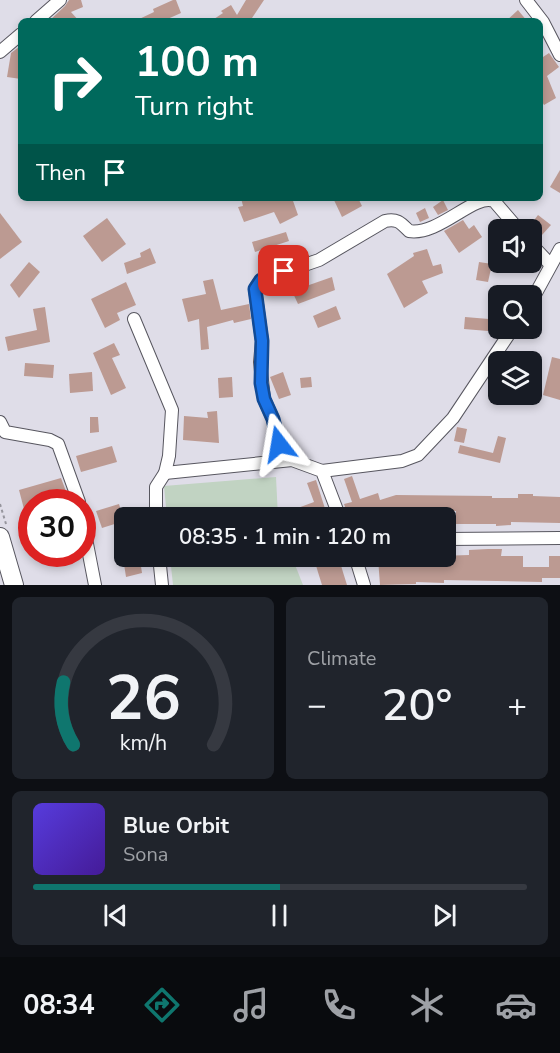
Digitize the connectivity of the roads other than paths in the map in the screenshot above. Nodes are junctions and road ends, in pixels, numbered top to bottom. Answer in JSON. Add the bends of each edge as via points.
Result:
{"nodes":[{"id":1,"x":60,"y":0,"type":"edge"},
{"id":2,"x":526,"y":0,"type":"edge"},
{"id":3,"x":39,"y":18,"type":"edge"},
{"id":4,"x":540,"y":18,"type":"edge"},
{"id":5,"x":543,"y":22,"type":"edge"},
{"id":6,"x":18,"y":36,"type":"edge"},
{"id":7,"x":0,"y":51,"type":"edge"},
{"id":8,"x":560,"y":55,"type":"edge"},
{"id":9,"x":481,"y":201,"type":"edge"},
{"id":10,"x":494,"y":201,"type":"edge"},
{"id":11,"x":510,"y":219,"type":"edge"},
{"id":12,"x":560,"y":249,"type":"edge"},
{"id":13,"x":542,"y":256,"type":"edge"},
{"id":14,"x":550,"y":264,"type":"junction"},
{"id":15,"x":540,"y":285,"type":"edge"},
{"id":16,"x":134,"y":319,"type":"dead end"},
{"id":17,"x":506,"y":339,"type":"edge"},
{"id":18,"x":0,"y":422,"type":"edge"},
{"id":19,"x":292,"y":460,"type":"junction"},
{"id":20,"x":322,"y":471,"type":"junction"},
{"id":21,"x":165,"y":473,"type":"junction"},
{"id":22,"x":74,"y":489,"type":"edge"},
{"id":23,"x":156,"y":507,"type":"edge"},
{"id":24,"x":336,"y":507,"type":"edge"},
{"id":25,"x":0,"y":537,"type":"edge"},
{"id":26,"x":560,"y":538,"type":"edge"},
{"id":27,"x":456,"y":539,"type":"edge"},
{"id":28,"x":91,"y":567,"type":"edge"},
{"id":29,"x":160,"y":567,"type":"edge"},
{"id":30,"x":358,"y":567,"type":"edge"},
{"id":31,"x":14,"y":585,"type":"edge"},
{"id":32,"x":94,"y":585,"type":"edge"},
{"id":33,"x":162,"y":585,"type":"edge"},
{"id":34,"x":364,"y":585,"type":"edge"}],
"edges":[{"from":1,"to":3,"type":"street"},
{"from":2,"to":4,"type":"street"},
{"from":5,"to":8,"type":"street"},
{"from":6,"to":7,"type":"street"},
{"from":9,"to":19,"type":"street","via":[[425,231],[410,231],[393,219],[385,221],[319,260],[261,280],[255,296],[262,341],[264,399],[279,444]]},
{"from":10,"to":11,"type":"street"},
{"from":12,"to":14,"type":"street"},
{"from":13,"to":14,"type":"street"},
{"from":14,"to":15,"type":"street"},
{"from":16,"to":21,"type":"street","via":[[172,410]]},
{"from":17,"to":20,"type":"street","via":[[453,418],[418,455],[402,461]]},
{"from":18,"to":22,"type":"street","via":[[5,432],[58,444]]},
{"from":19,"to":20,"type":"street"},
{"from":19,"to":21,"type":"street"},
{"from":20,"to":24,"type":"street"},
{"from":21,"to":23,"type":"street","via":[[156,488]]},
{"from":25,"to":31,"type":"highway"},
{"from":26,"to":27,"type":"street"},
{"from":28,"to":32,"type":"street"},
{"from":29,"to":33,"type":"street"},
{"from":30,"to":34,"type":"street"}]}
